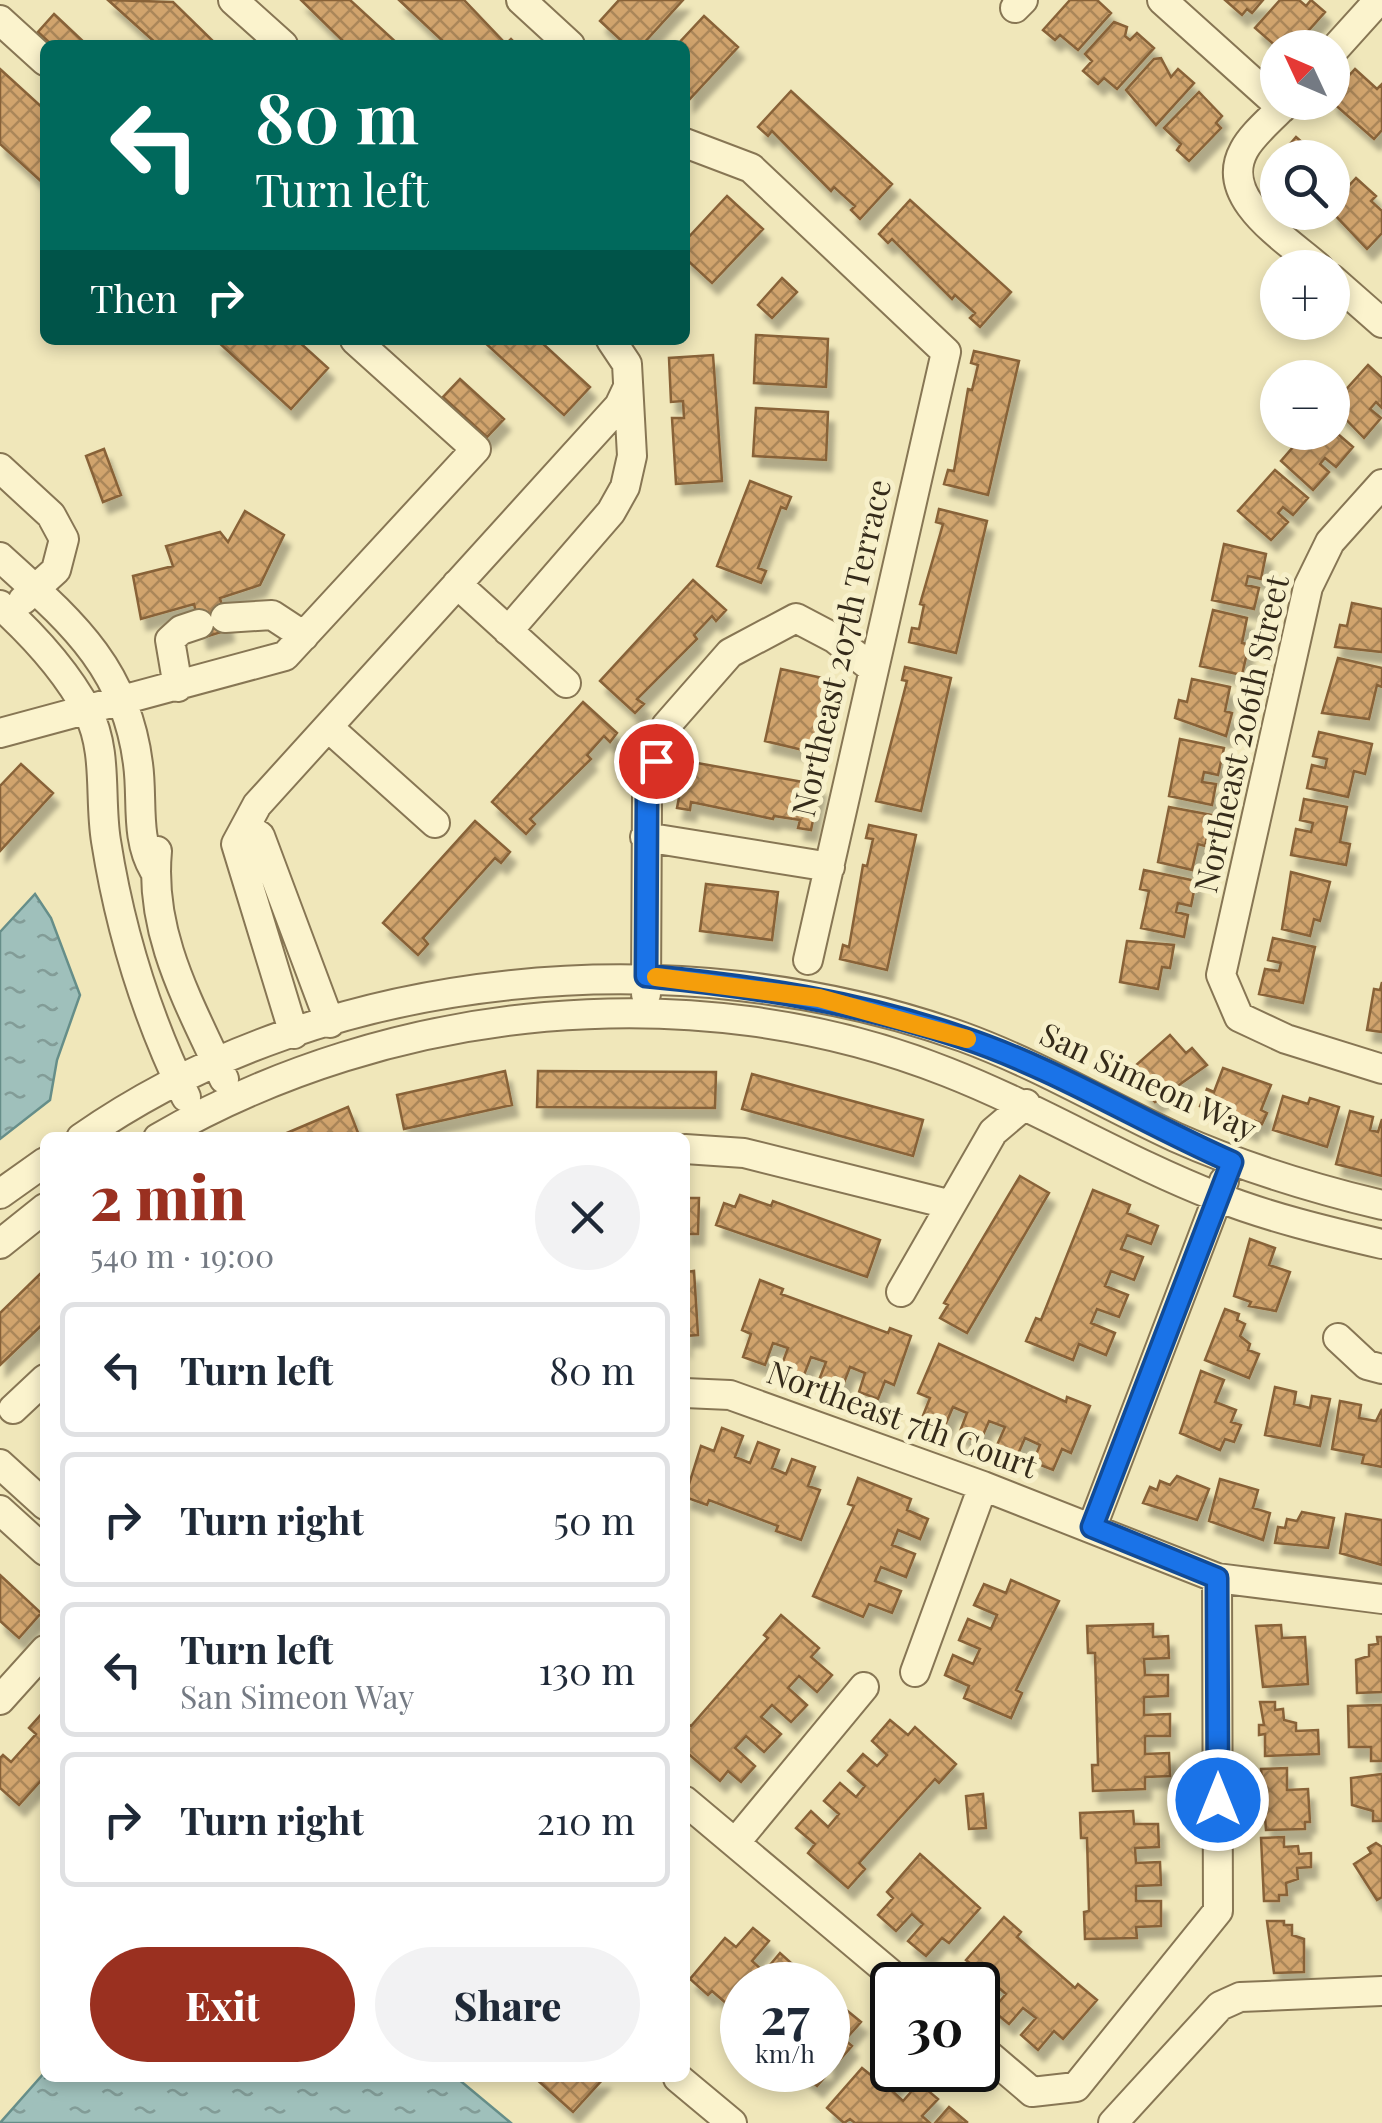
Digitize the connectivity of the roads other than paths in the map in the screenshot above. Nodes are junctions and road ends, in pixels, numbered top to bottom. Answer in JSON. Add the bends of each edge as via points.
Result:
{"nodes":[{"id":1,"x":233,"y":0,"type":"edge"},
{"id":2,"x":520,"y":0,"type":"edge"},
{"id":3,"x":1162,"y":0,"type":"edge"},
{"id":4,"x":1376,"y":12,"type":"edge"},
{"id":5,"x":0,"y":20,"type":"edge"},
{"id":6,"x":1350,"y":36,"type":"edge"},
{"id":7,"x":277,"y":40,"type":"edge"},
{"id":8,"x":564,"y":40,"type":"edge"},
{"id":9,"x":40,"y":56,"type":"edge"},
{"id":10,"x":1260,"y":84,"type":"edge"},
{"id":11,"x":1271,"y":120,"type":"edge"},
{"id":12,"x":690,"y":145,"type":"edge"},
{"id":13,"x":1299,"y":250,"type":"edge"},
{"id":14,"x":1350,"y":295,"type":"edge"},
{"id":15,"x":1382,"y":323,"type":"edge"},
{"id":16,"x":361,"y":345,"type":"edge"},
{"id":17,"x":614,"y":345,"type":"edge"},
{"id":18,"x":628,"y":387,"type":"junction"},
{"id":19,"x":0,"y":468,"type":"edge"},
{"id":20,"x":1382,"y":484,"type":"edge"},
{"id":21,"x":0,"y":557,"type":"edge"},
{"id":22,"x":457,"y":584,"type":"junction"},
{"id":23,"x":35,"y":588,"type":"junction"},
{"id":24,"x":3,"y":613,"type":"edge"},
{"id":25,"x":508,"y":631,"type":"junction"},
{"id":26,"x":304,"y":636,"type":"junction"},
{"id":27,"x":872,"y":668,"type":"junction"},
{"id":28,"x":566,"y":683,"type":"dead end"},
{"id":29,"x":178,"y":687,"type":"junction"},
{"id":30,"x":124,"y":700,"type":"junction"},
{"id":31,"x":88,"y":713,"type":"junction"},
{"id":32,"x":329,"y":728,"type":"junction"},
{"id":33,"x":0,"y":733,"type":"edge"},
{"id":34,"x":142,"y":793,"type":"junction"},
{"id":35,"x":103,"y":797,"type":"junction"},
{"id":36,"x":435,"y":824,"type":"dead end"},
{"id":37,"x":645,"y":837,"type":"junction"},
{"id":38,"x":830,"y":866,"type":"junction"},
{"id":39,"x":259,"y":875,"type":"junction"},
{"id":40,"x":808,"y":960,"type":"dead end"},
{"id":41,"x":646,"y":976,"type":"junction"},
{"id":42,"x":647,"y":1014,"type":"junction"},
{"id":43,"x":330,"y":1023,"type":"junction"},
{"id":44,"x":294,"y":1034,"type":"junction"},
{"id":45,"x":964,"y":1038,"type":"junction"},
{"id":46,"x":217,"y":1064,"type":"junction"},
{"id":47,"x":1382,"y":1069,"type":"edge"},
{"id":48,"x":945,"y":1071,"type":"junction"},
{"id":49,"x":178,"y":1081,"type":"junction"},
{"id":50,"x":233,"y":1098,"type":"junction"},
{"id":51,"x":1026,"y":1104,"type":"junction"},
{"id":52,"x":196,"y":1116,"type":"junction"},
{"id":53,"x":91,"y":1132,"type":"edge"},
{"id":54,"x":168,"y":1132,"type":"edge"},
{"id":55,"x":690,"y":1149,"type":"edge"},
{"id":56,"x":1232,"y":1162,"type":"junction"},
{"id":57,"x":40,"y":1166,"type":"edge"},
{"id":58,"x":0,"y":1194,"type":"edge"},
{"id":59,"x":1217,"y":1197,"type":"junction"},
{"id":60,"x":948,"y":1204,"type":"junction"},
{"id":61,"x":1382,"y":1205,"type":"edge"},
{"id":62,"x":40,"y":1212,"type":"edge"},
{"id":63,"x":0,"y":1244,"type":"edge"},
{"id":64,"x":1382,"y":1244,"type":"edge"},
{"id":65,"x":901,"y":1292,"type":"dead end"},
{"id":66,"x":1338,"y":1338,"type":"dead end"},
{"id":67,"x":1382,"y":1369,"type":"edge"},
{"id":68,"x":40,"y":1384,"type":"edge"},
{"id":69,"x":690,"y":1393,"type":"edge"},
{"id":70,"x":13,"y":1409,"type":"dead end"},
{"id":71,"x":0,"y":1464,"type":"edge"},
{"id":72,"x":983,"y":1486,"type":"junction"},
{"id":73,"x":38,"y":1499,"type":"edge"},
{"id":74,"x":5,"y":1514,"type":"edge"},
{"id":75,"x":1092,"y":1527,"type":"junction"},
{"id":76,"x":40,"y":1546,"type":"edge"},
{"id":77,"x":1217,"y":1578,"type":"junction"},
{"id":78,"x":1382,"y":1599,"type":"edge"},
{"id":79,"x":40,"y":1655,"type":"edge"},
{"id":80,"x":915,"y":1672,"type":"dead end"},
{"id":81,"x":864,"y":1687,"type":"dead end"},
{"id":82,"x":3,"y":1689,"type":"edge"},
{"id":83,"x":690,"y":1805,"type":"edge"},
{"id":84,"x":735,"y":1843,"type":"junction"},
{"id":85,"x":877,"y":1962,"type":"edge"},
{"id":86,"x":1382,"y":1991,"type":"edge"},
{"id":87,"x":1000,"y":2065,"type":"edge"},
{"id":88,"x":683,"y":2082,"type":"edge"},
{"id":89,"x":732,"y":2123,"type":"edge"},
{"id":90,"x":1113,"y":2123,"type":"edge"}],
"edges":[{"from":1,"to":7,"type":"street"},
{"from":2,"to":8,"type":"street"},
{"from":3,"to":10,"type":"street"},
{"from":4,"to":6,"type":"street"},
{"from":5,"to":9,"type":"street"},
{"from":11,"to":13,"type":"street","via":[[1244,150],[1237,176],[1246,203]]},
{"from":12,"to":27,"type":"street","name":"Northeast 207th Terrace","via":[[750,168],[946,352]]},
{"from":14,"to":15,"type":"street"},
{"from":16,"to":26,"type":"street","via":[[476,448]]},
{"from":17,"to":18,"type":"street","via":[[627,364]]},
{"from":18,"to":22,"type":"street"},
{"from":18,"to":25,"type":"street","via":[[632,456],[625,487],[612,512]]},
{"from":19,"to":23,"type":"street","via":[[51,515],[64,539],[56,570]]},
{"from":20,"to":47,"type":"street","name":"Northeast 206th Street","via":[[1330,542],[1308,587],[1221,975],[1240,1018]]},
{"from":21,"to":23,"type":"street"},
{"from":22,"to":25,"type":"street"},
{"from":22,"to":32,"type":"street"},
{"from":23,"to":24,"type":"street"},
{"from":23,"to":30,"type":"street","via":[[67,615]]},
{"from":24,"to":31,"type":"street","via":[[59,670]]},
{"from":25,"to":28,"type":"street"},
{"from":26,"to":29,"type":"street","via":[[285,656]]},
{"from":26,"to":29,"type":"street","via":[[272,615],[180,630],[170,640]]},
{"from":27,"to":37,"type":"street","via":[[796,618],[730,653],[666,726],[647,795]]},
{"from":27,"to":38,"type":"street","name":"Northeast 207th Terrace"},
{"from":29,"to":30,"type":"street"},
{"from":30,"to":31,"type":"street"},
{"from":30,"to":34,"type":"street"},
{"from":31,"to":33,"type":"street"},
{"from":31,"to":35,"type":"street","via":[[102,760]]},
{"from":32,"to":36,"type":"street"},
{"from":32,"to":39,"type":"street","via":[[257,805],[246,827],[260,836]]},
{"from":34,"to":35,"type":"street"},
{"from":34,"to":46,"type":"street","via":[[144,853],[154,870],[166,949]]},
{"from":35,"to":49,"type":"street","via":[[127,951]]},
{"from":37,"to":38,"type":"street"},
{"from":37,"to":41,"type":"street"},
{"from":38,"to":40,"type":"street","name":"Northeast 207th Terrace"},
{"from":39,"to":43,"type":"street"},
{"from":39,"to":44,"type":"street"},
{"from":41,"to":42,"type":"street"},
{"from":41,"to":43,"type":"street","name":"San Simeon Way","via":[[436,994]]},
{"from":41,"to":45,"type":"street","name":"San Simeon Way","via":[[819,998]]},
{"from":42,"to":48,"type":"street","via":[[802,1031]]},
{"from":42,"to":50,"type":"street","via":[[540,1017],[447,1029],[314,1065]]},
{"from":43,"to":44,"type":"street","name":"San Simeon Way"},
{"from":44,"to":46,"type":"street","name":"San Simeon Way"},
{"from":45,"to":48,"type":"street"},
{"from":45,"to":56,"type":"street","name":"San Simeon Way"},
{"from":46,"to":49,"type":"street","name":"San Simeon Way"},
{"from":46,"to":50,"type":"street"},
{"from":48,"to":51,"type":"street"},
{"from":49,"to":52,"type":"street"},
{"from":49,"to":53,"type":"street","name":"San Simeon Way"},
{"from":50,"to":52,"type":"street"},
{"from":51,"to":59,"type":"street"},
{"from":51,"to":60,"type":"street","via":[[992,1132]]},
{"from":52,"to":54,"type":"street"},
{"from":55,"to":60,"type":"street","via":[[744,1154]]},
{"from":56,"to":59,"type":"street"},
{"from":56,"to":61,"type":"street","name":"San Simeon Way"},
{"from":57,"to":58,"type":"street"},
{"from":59,"to":64,"type":"street"},
{"from":59,"to":75,"type":"street"},
{"from":60,"to":65,"type":"street"},
{"from":62,"to":63,"type":"street"},
{"from":66,"to":67,"type":"street","via":[[1367,1365]]},
{"from":68,"to":70,"type":"street"},
{"from":69,"to":72,"type":"street","name":"Northeast 7th Court","via":[[730,1396]]},
{"from":71,"to":73,"type":"street"},
{"from":72,"to":75,"type":"street","name":"Northeast 7th Court"},
{"from":72,"to":80,"type":"street"},
{"from":73,"to":74,"type":"street"},
{"from":74,"to":76,"type":"street"},
{"from":75,"to":77,"type":"street","name":"Northeast 7th Court"},
{"from":77,"to":78,"type":"street"},
{"from":77,"to":87,"type":"street","via":[[1218,1911],[1076,2087],[1032,2092]]},
{"from":79,"to":82,"type":"street"},
{"from":81,"to":84,"type":"street"},
{"from":83,"to":84,"type":"street"},
{"from":84,"to":85,"type":"street"},
{"from":86,"to":90,"type":"street","via":[[1240,1997],[1220,2006]]},
{"from":88,"to":89,"type":"street"}]}
